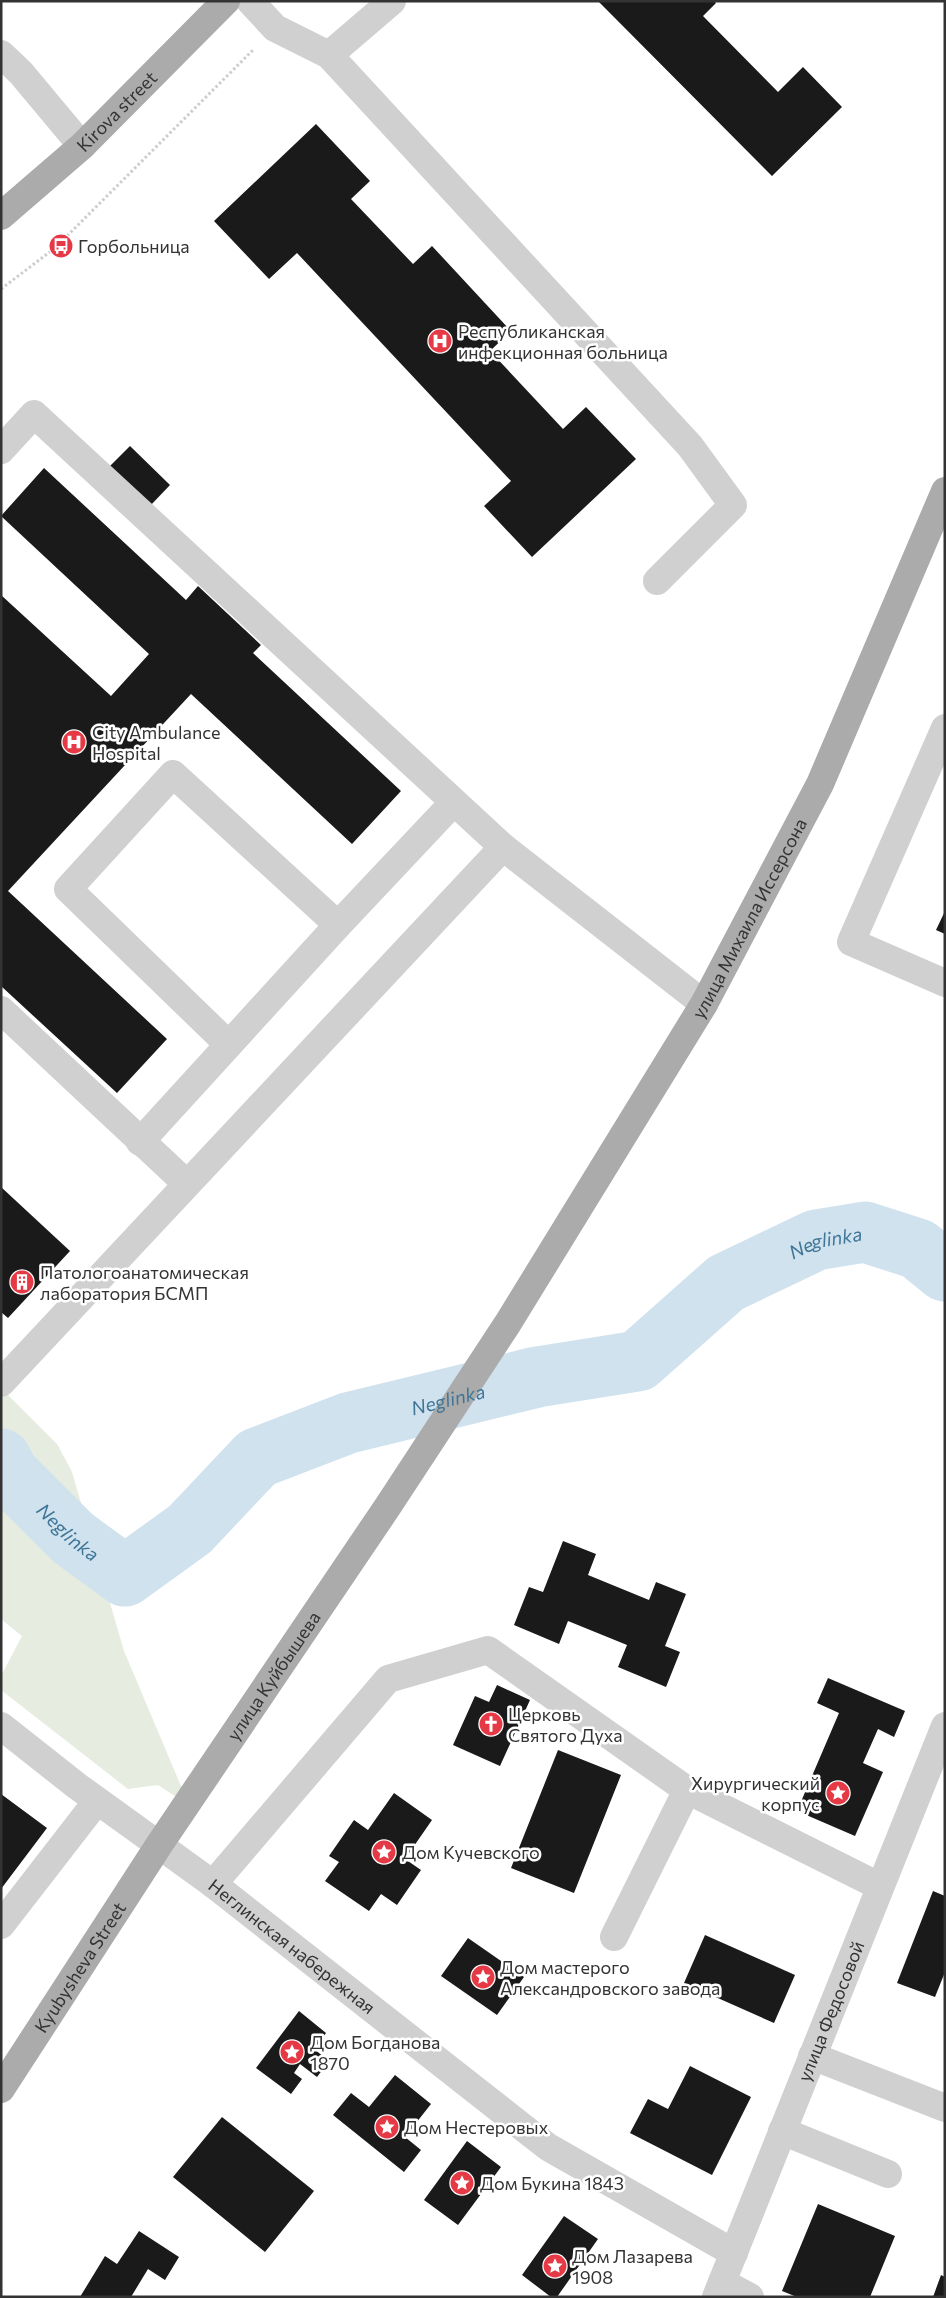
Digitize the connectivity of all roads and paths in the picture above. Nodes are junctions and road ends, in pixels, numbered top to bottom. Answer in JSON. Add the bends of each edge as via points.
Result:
{"nodes":[{"id":1,"x":226,"y":1,"type":"edge"},
{"id":2,"x":250,"y":1,"type":"edge"},
{"id":3,"x":392,"y":1,"type":"edge"},
{"id":4,"x":275,"y":28,"type":"junction"},
{"id":5,"x":1,"y":54,"type":"edge"},
{"id":6,"x":328,"y":55,"type":"junction"},
{"id":7,"x":82,"y":146,"type":"junction"},
{"id":8,"x":1,"y":216,"type":"edge"},
{"id":9,"x":1,"y":289,"type":"edge"},
{"id":10,"x":1,"y":450,"type":"edge"},
{"id":11,"x":945,"y":491,"type":"edge"},
{"id":12,"x":656,"y":581,"type":"dead end"},
{"id":13,"x":945,"y":728,"type":"edge"},
{"id":14,"x":453,"y":802,"type":"junction"},
{"id":15,"x":503,"y":848,"type":"junction"},
{"id":16,"x":338,"y":925,"type":"junction"},
{"id":17,"x":945,"y":983,"type":"edge"},
{"id":18,"x":704,"y":1004,"type":"junction"},
{"id":19,"x":1,"y":1010,"type":"edge"},
{"id":20,"x":228,"y":1044,"type":"junction"},
{"id":21,"x":140,"y":1142,"type":"junction"},
{"id":22,"x":187,"y":1184,"type":"junction"},
{"id":23,"x":1,"y":1383,"type":"edge"},
{"id":24,"x":388,"y":1506,"type":"joint"},
{"id":25,"x":1,"y":1726,"type":"edge"},
{"id":26,"x":945,"y":1726,"type":"edge"},
{"id":27,"x":687,"y":1790,"type":"junction"},
{"id":28,"x":87,"y":1794,"type":"junction"},
{"id":29,"x":159,"y":1845,"type":"junction"},
{"id":30,"x":213,"y":1884,"type":"junction"},
{"id":31,"x":879,"y":1886,"type":"junction"},
{"id":32,"x":1,"y":1924,"type":"edge"},
{"id":33,"x":614,"y":1937,"type":"dead end"},
{"id":34,"x":812,"y":2056,"type":"junction"},
{"id":35,"x":1,"y":2089,"type":"edge"},
{"id":36,"x":945,"y":2108,"type":"edge"},
{"id":37,"x":782,"y":2131,"type":"junction"},
{"id":38,"x":888,"y":2174,"type":"dead end"},
{"id":39,"x":734,"y":2253,"type":"junction"},
{"id":40,"x":719,"y":2290,"type":"edge"},
{"id":41,"x":750,"y":2297,"type":"edge"}],
"edges":[{"from":1,"to":7,"type":"main road","name":"Kirova street"},
{"from":2,"to":4,"type":"street"},
{"from":3,"to":6,"type":"street"},
{"from":4,"to":6,"type":"street"},
{"from":4,"to":9,"type":"path","via":[[55,248]]},
{"from":5,"to":7,"type":"street"},
{"from":6,"to":12,"type":"street","via":[[690,446],[733,505]]},
{"from":7,"to":8,"type":"main road","name":"Kirova street"},
{"from":10,"to":14,"type":"street","via":[[34,414]]},
{"from":11,"to":18,"type":"main road","name":"улица Михаила Иссерсона","via":[[820,784]]},
{"from":13,"to":17,"type":"street","via":[[851,942]]},
{"from":14,"to":15,"type":"street"},
{"from":14,"to":16,"type":"street"},
{"from":15,"to":18,"type":"street"},
{"from":15,"to":22,"type":"street"},
{"from":16,"to":20,"type":"street"},
{"from":16,"to":20,"type":"street","via":[[173,774],[68,889]]},
{"from":18,"to":24,"type":"main road","name":"улица Михаила Иссерсона","via":[[508,1323]]},
{"from":19,"to":21,"type":"street"},
{"from":20,"to":21,"type":"street"},
{"from":21,"to":22,"type":"street"},
{"from":22,"to":23,"type":"street"},
{"from":24,"to":29,"type":"main road","name":"улица Куйбышева"},
{"from":25,"to":28,"type":"street","name":"Неглинская набережная"},
{"from":26,"to":31,"type":"street","name":"улица Федосовой"},
{"from":27,"to":30,"type":"street","via":[[488,1650],[388,1679]]},
{"from":27,"to":31,"type":"street"},
{"from":27,"to":33,"type":"street"},
{"from":28,"to":29,"type":"street","name":"Неглинская набережная"},
{"from":28,"to":32,"type":"street"},
{"from":29,"to":30,"type":"street","name":"Неглинская набережная"},
{"from":29,"to":35,"type":"main road","name":"Kyubysheva Street"},
{"from":30,"to":39,"type":"street","name":"Неглинская набережная","via":[[548,2147]]},
{"from":31,"to":34,"type":"street","name":"улица Федосовой"},
{"from":34,"to":36,"type":"street"},
{"from":34,"to":37,"type":"street","name":"улица Федосовой"},
{"from":37,"to":38,"type":"street"},
{"from":37,"to":39,"type":"street","name":"улица Федосовой"},
{"from":39,"to":40,"type":"street","name":"улица Федосовой"},
{"from":40,"to":41,"type":"street"}]}
